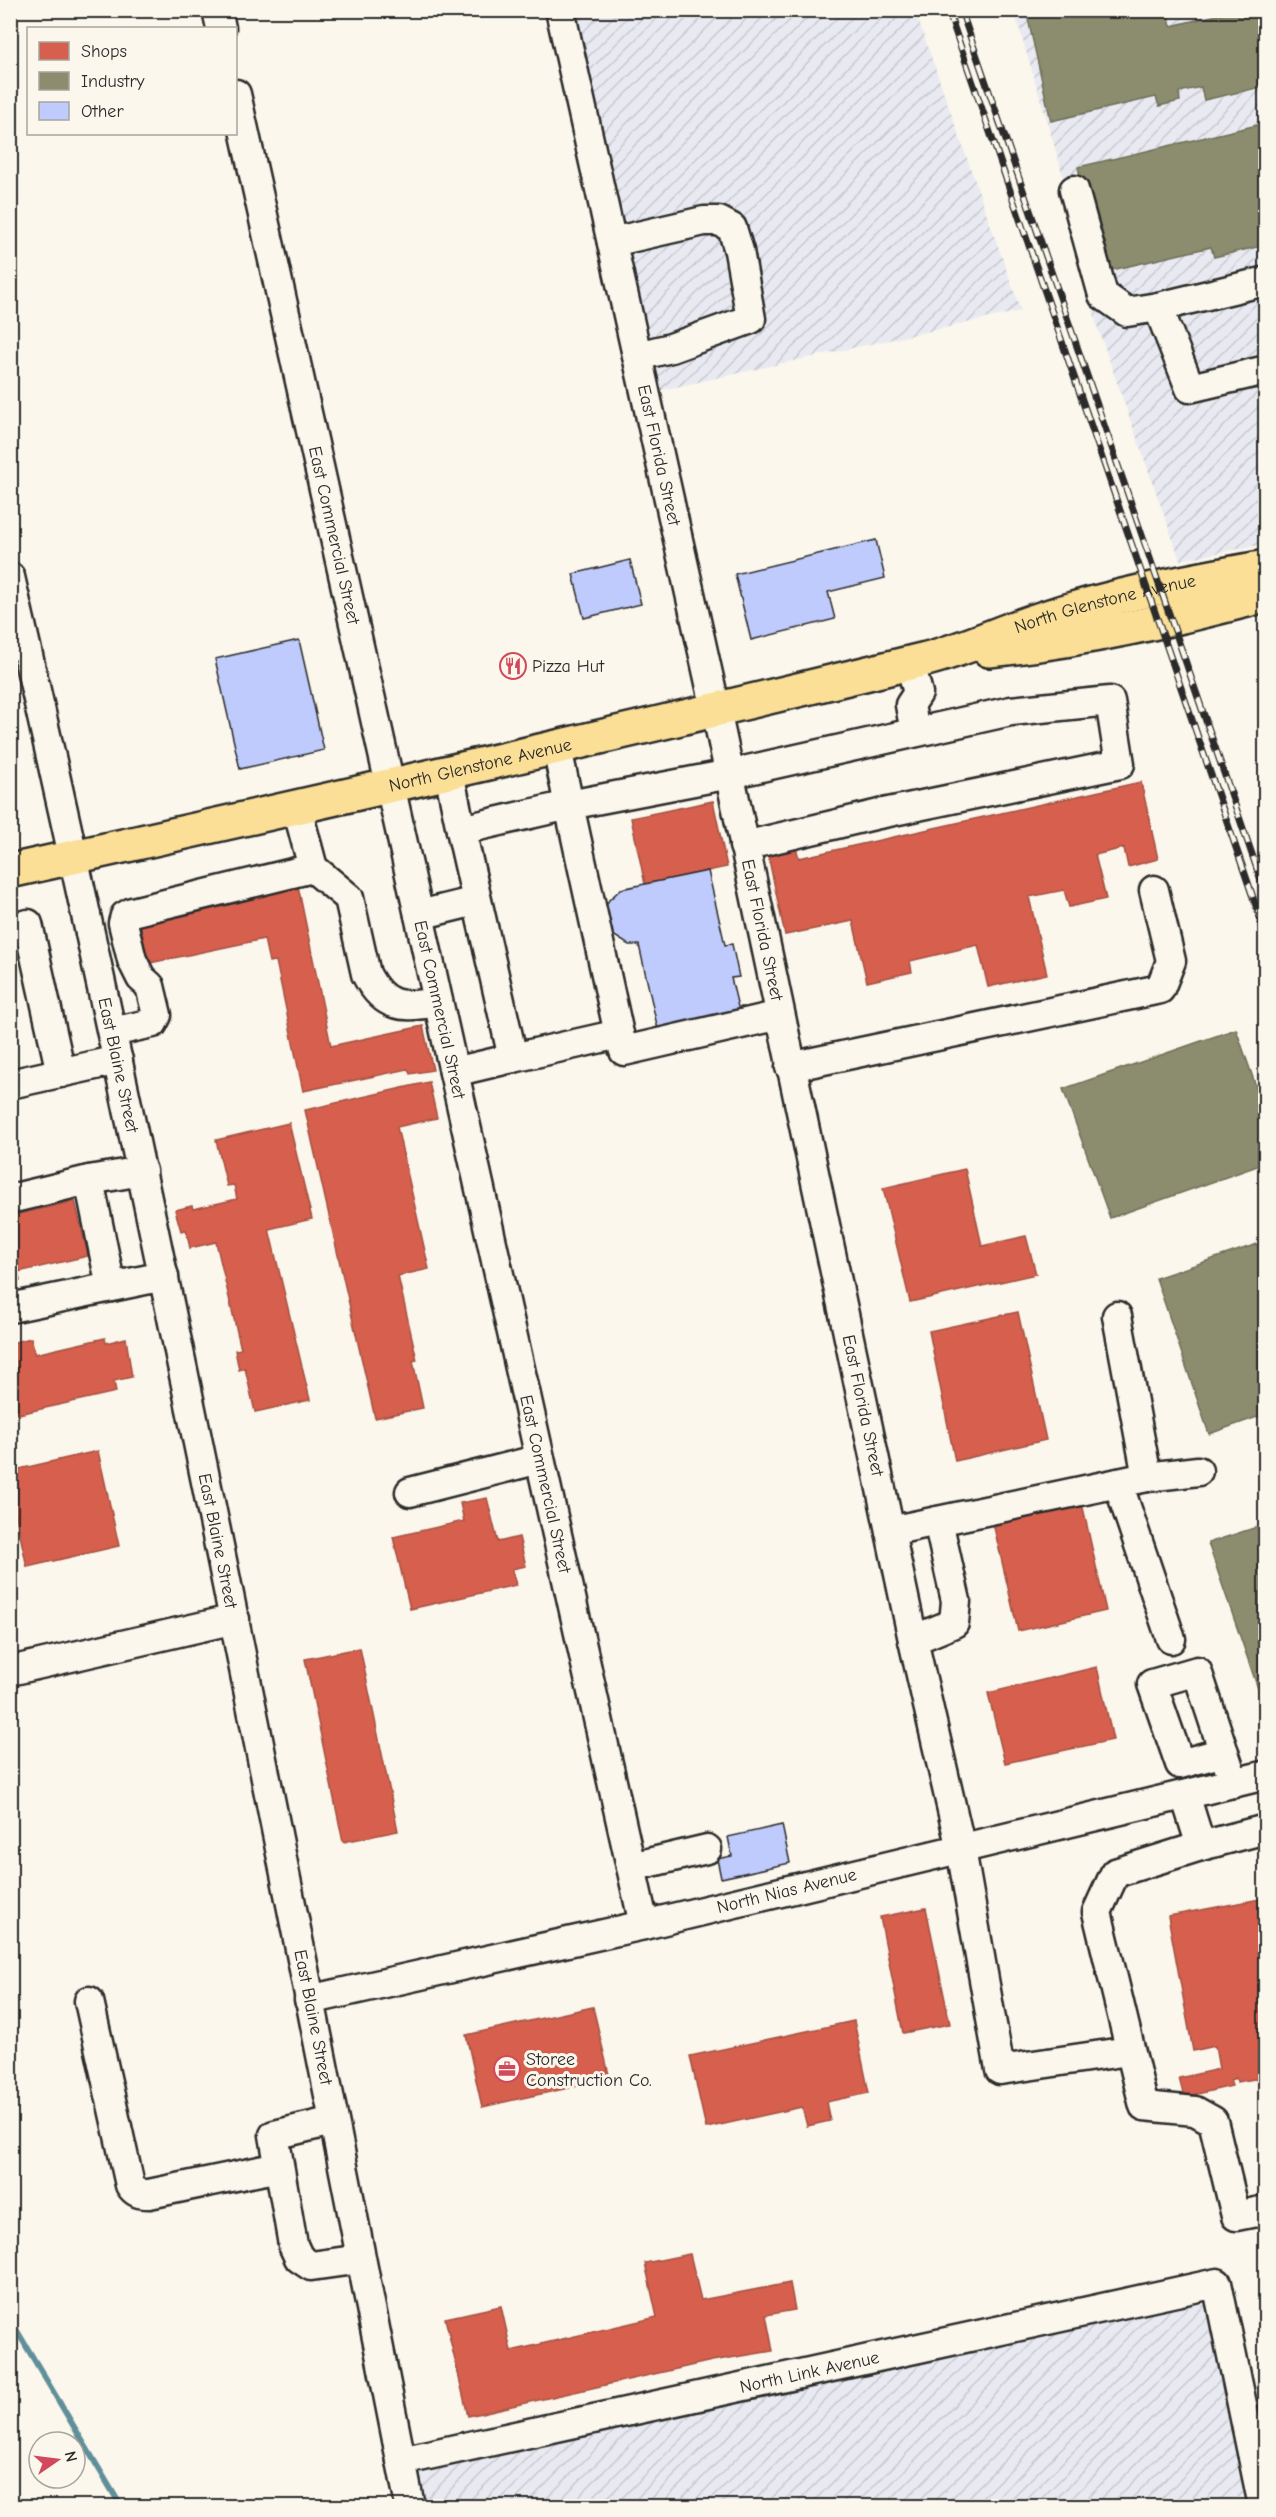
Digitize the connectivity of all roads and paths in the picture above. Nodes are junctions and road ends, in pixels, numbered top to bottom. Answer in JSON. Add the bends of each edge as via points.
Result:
{"nodes":[{"id":1,"x":217,"y":10,"type":"edge"},
{"id":2,"x":560,"y":10,"type":"edge"},
{"id":3,"x":221,"y":27,"type":"edge"},
{"id":4,"x":237,"y":98,"type":"edge"},
{"id":5,"x":1074,"y":190,"type":"dead end"},
{"id":6,"x":612,"y":242,"type":"junction"},
{"id":7,"x":1266,"y":281,"type":"edge"},
{"id":8,"x":1158,"y":307,"type":"junction"},
{"id":9,"x":637,"y":356,"type":"junction"},
{"id":10,"x":1266,"y":370,"type":"edge"},
{"id":11,"x":1266,"y":567,"type":"edge"},
{"id":12,"x":10,"y":577,"type":"edge"},
{"id":13,"x":1266,"y":595,"type":"edge"},
{"id":14,"x":15,"y":615,"type":"edge"},
{"id":15,"x":948,"y":654,"type":"junction"},
{"id":16,"x":20,"y":658,"type":"edge"},
{"id":17,"x":914,"y":678,"type":"junction"},
{"id":18,"x":716,"y":710,"type":"junction"},
{"id":19,"x":926,"y":729,"type":"junction"},
{"id":20,"x":557,"y":748,"type":"junction"},
{"id":21,"x":449,"y":774,"type":"junction"},
{"id":22,"x":730,"y":774,"type":"junction"},
{"id":23,"x":390,"y":787,"type":"junction"},
{"id":24,"x":569,"y":805,"type":"junction"},
{"id":25,"x":297,"y":808,"type":"junction"},
{"id":26,"x":461,"y":830,"type":"junction"},
{"id":27,"x":744,"y":846,"type":"junction"},
{"id":28,"x":75,"y":857,"type":"junction"},
{"id":29,"x":313,"y":868,"type":"junction"},
{"id":30,"x":10,"y":871,"type":"edge"},
{"id":31,"x":1154,"y":890,"type":"dead end"},
{"id":32,"x":476,"y":901,"type":"junction"},
{"id":33,"x":419,"y":915,"type":"junction"},
{"id":34,"x":10,"y":928,"type":"edge"},
{"id":35,"x":438,"y":1002,"type":"junction"},
{"id":36,"x":780,"y":1015,"type":"junction"},
{"id":37,"x":112,"y":1032,"type":"junction"},
{"id":38,"x":619,"y":1034,"type":"junction"},
{"id":39,"x":513,"y":1058,"type":"junction"},
{"id":40,"x":118,"y":1060,"type":"junction"},
{"id":41,"x":790,"y":1067,"type":"junction"},
{"id":42,"x":454,"y":1072,"type":"junction"},
{"id":43,"x":61,"y":1073,"type":"junction"},
{"id":44,"x":10,"y":1084,"type":"edge"},
{"id":45,"x":142,"y":1171,"type":"junction"},
{"id":46,"x":89,"y":1180,"type":"junction"},
{"id":47,"x":10,"y":1199,"type":"edge"},
{"id":48,"x":164,"y":1276,"type":"junction"},
{"id":49,"x":111,"y":1287,"type":"junction"},
{"id":50,"x":10,"y":1308,"type":"edge"},
{"id":51,"x":1117,"y":1316,"type":"dead end"},
{"id":52,"x":540,"y":1459,"type":"junction"},
{"id":53,"x":1198,"y":1471,"type":"dead end"},
{"id":54,"x":1147,"y":1477,"type":"junction"},
{"id":55,"x":1118,"y":1483,"type":"junction"},
{"id":56,"x":410,"y":1492,"type":"dead end"},
{"id":57,"x":938,"y":1521,"type":"junction"},
{"id":58,"x":890,"y":1532,"type":"junction"},
{"id":59,"x":235,"y":1619,"type":"junction"},
{"id":60,"x":1171,"y":1639,"type":"dead end"},
{"id":61,"x":913,"y":1640,"type":"junction"},
{"id":62,"x":10,"y":1671,"type":"edge"},
{"id":63,"x":1224,"y":1752,"type":"dead end"},
{"id":64,"x":1265,"y":1776,"type":"edge"},
{"id":65,"x":1234,"y":1783,"type":"junction"},
{"id":66,"x":1185,"y":1795,"type":"junction"},
{"id":67,"x":1266,"y":1829,"type":"edge"},
{"id":68,"x":1201,"y":1846,"type":"junction"},
{"id":69,"x":707,"y":1849,"type":"dead end"},
{"id":70,"x":961,"y":1849,"type":"junction"},
{"id":71,"x":631,"y":1867,"type":"junction"},
{"id":72,"x":644,"y":1925,"type":"junction"},
{"id":73,"x":309,"y":2000,"type":"junction"},
{"id":74,"x":90,"y":2001,"type":"dead end"},
{"id":75,"x":1130,"y":2051,"type":"junction"},
{"id":76,"x":333,"y":2121,"type":"junction"},
{"id":77,"x":279,"y":2167,"type":"junction"},
{"id":78,"x":1266,"y":2211,"type":"edge"},
{"id":79,"x":361,"y":2259,"type":"junction"},
{"id":80,"x":401,"y":2461,"type":"junction"},
{"id":81,"x":410,"y":2506,"type":"edge"},
{"id":82,"x":1263,"y":2506,"type":"edge"}],
"edges":[{"from":1,"to":3,"type":"street"},
{"from":2,"to":6,"type":"street","name":"East Florida Street"},
{"from":4,"to":23,"type":"street","name":"East Commercial Street"},
{"from":5,"to":8,"type":"street","via":[[1103,295],[1127,312]]},
{"from":6,"to":9,"type":"street","name":"East Florida Street"},
{"from":6,"to":9,"type":"street","via":[[719,221],[732,228],[739,251],[751,319]]},
{"from":7,"to":8,"type":"street"},
{"from":8,"to":10,"type":"street","via":[[1190,388]]},
{"from":9,"to":18,"type":"street","name":"East Florida Street"},
{"from":11,"to":15,"type":"main road","name":"North Glenstone Avenue","via":[[1110,599],[1037,620]]},
{"from":12,"to":14,"type":"street","name":"East Blaine Street"},
{"from":13,"to":15,"type":"main road","name":"North Glenstone Avenue","via":[[1046,645]]},
{"from":14,"to":16,"type":"street","name":"East Blaine Street"},
{"from":15,"to":17,"type":"main road","name":"North Glenstone Avenue"},
{"from":16,"to":28,"type":"street","name":"East Blaine Street"},
{"from":17,"to":18,"type":"main road","name":"North Glenstone Avenue"},
{"from":17,"to":19,"type":"street","via":[[932,700]]},
{"from":18,"to":20,"type":"main road","name":"North Glenstone Avenue"},
{"from":18,"to":22,"type":"street","name":"East Florida Street"},
{"from":19,"to":22,"type":"street"},
{"from":19,"to":27,"type":"street","via":[[1011,711],[1110,701],[1120,764]]},
{"from":20,"to":21,"type":"main road","name":"North Glenstone Avenue"},
{"from":20,"to":24,"type":"street"},
{"from":21,"to":23,"type":"main road","name":"North Glenstone Avenue"},
{"from":21,"to":26,"type":"street"},
{"from":22,"to":24,"type":"street"},
{"from":22,"to":27,"type":"street","name":"East Florida Street"},
{"from":23,"to":25,"type":"main road","name":"North Glenstone Avenue"},
{"from":23,"to":33,"type":"street","name":"East Commercial Street"},
{"from":24,"to":26,"type":"street"},
{"from":24,"to":38,"type":"street"},
{"from":25,"to":28,"type":"main road","name":"North Glenstone Avenue"},
{"from":25,"to":29,"type":"street"},
{"from":26,"to":32,"type":"street"},
{"from":27,"to":36,"type":"street","name":"East Florida Street"},
{"from":28,"to":30,"type":"main road","name":"North Glenstone Avenue"},
{"from":28,"to":37,"type":"street","name":"East Blaine Street"},
{"from":29,"to":35,"type":"street","via":[[349,898],[371,984],[396,1005]]},
{"from":29,"to":37,"type":"street","via":[[124,916],[132,960],[150,986],[157,1015],[153,1023]]},
{"from":31,"to":41,"type":"street","via":[[1171,961],[1160,989]]},
{"from":32,"to":33,"type":"street"},
{"from":32,"to":39,"type":"street"},
{"from":33,"to":35,"type":"street","name":"East Commercial Street"},
{"from":34,"to":43,"type":"street","via":[[28,924]]},
{"from":35,"to":42,"type":"street","name":"East Commercial Street"},
{"from":36,"to":38,"type":"street","via":[[624,1051]]},
{"from":36,"to":41,"type":"street","name":"East Florida Street"},
{"from":37,"to":40,"type":"street","name":"East Blaine Street"},
{"from":38,"to":39,"type":"street"},
{"from":39,"to":42,"type":"street"},
{"from":40,"to":43,"type":"street"},
{"from":40,"to":45,"type":"street","name":"East Blaine Street"},
{"from":41,"to":58,"type":"street","name":"East Florida Street"},
{"from":42,"to":52,"type":"street","name":"East Commercial Street"},
{"from":43,"to":44,"type":"street"},
{"from":45,"to":46,"type":"street"},
{"from":45,"to":48,"type":"street","name":"East Blaine Street"},
{"from":46,"to":47,"type":"street"},
{"from":46,"to":49,"type":"street"},
{"from":48,"to":49,"type":"street"},
{"from":48,"to":59,"type":"street","name":"East Blaine Street"},
{"from":49,"to":50,"type":"street"},
{"from":51,"to":54,"type":"street"},
{"from":52,"to":56,"type":"street"},
{"from":52,"to":71,"type":"street","name":"East Commercial Street"},
{"from":53,"to":54,"type":"street"},
{"from":54,"to":55,"type":"street"},
{"from":55,"to":57,"type":"street"},
{"from":55,"to":60,"type":"street"},
{"from":57,"to":58,"type":"street"},
{"from":57,"to":61,"type":"street","via":[[956,1601],[954,1623]]},
{"from":58,"to":61,"type":"street","name":"East Florida Street"},
{"from":59,"to":62,"type":"street"},
{"from":59,"to":73,"type":"street","name":"East Blaine Street"},
{"from":61,"to":70,"type":"street","name":"East Florida Street"},
{"from":63,"to":65,"type":"street"},
{"from":64,"to":65,"type":"street","name":"North Nias Avenue"},
{"from":65,"to":66,"type":"street","name":"North Nias Avenue"},
{"from":66,"to":68,"type":"street"},
{"from":66,"to":70,"type":"street","name":"North Nias Avenue"},
{"from":67,"to":68,"type":"street"},
{"from":68,"to":75,"type":"street","via":[[1115,1874],[1097,1912]]},
{"from":69,"to":71,"type":"street"},
{"from":70,"to":72,"type":"street","name":"North Nias Avenue"},
{"from":70,"to":75,"type":"street","name":"East Florida Street","via":[[1000,2070]]},
{"from":71,"to":72,"type":"street","name":"East Commercial Street"},
{"from":72,"to":73,"type":"street","name":"North Nias Avenue"},
{"from":73,"to":76,"type":"street","name":"East Blaine Street"},
{"from":74,"to":77,"type":"street","via":[[134,2191],[149,2194]]},
{"from":75,"to":78,"type":"street","via":[[1144,2106],[1195,2111],[1213,2121],[1236,2216]]},
{"from":76,"to":77,"type":"street","via":[[274,2135]]},
{"from":76,"to":79,"type":"street","name":"East Blaine Street"},
{"from":77,"to":79,"type":"street","via":[[292,2245],[299,2258],[311,2266]]},
{"from":79,"to":80,"type":"street","name":"East Blaine Street"},
{"from":80,"to":81,"type":"street","name":"East Blaine Street"},
{"from":80,"to":82,"type":"street","name":"North Link Avenue","via":[[1217,2283]]}]}
